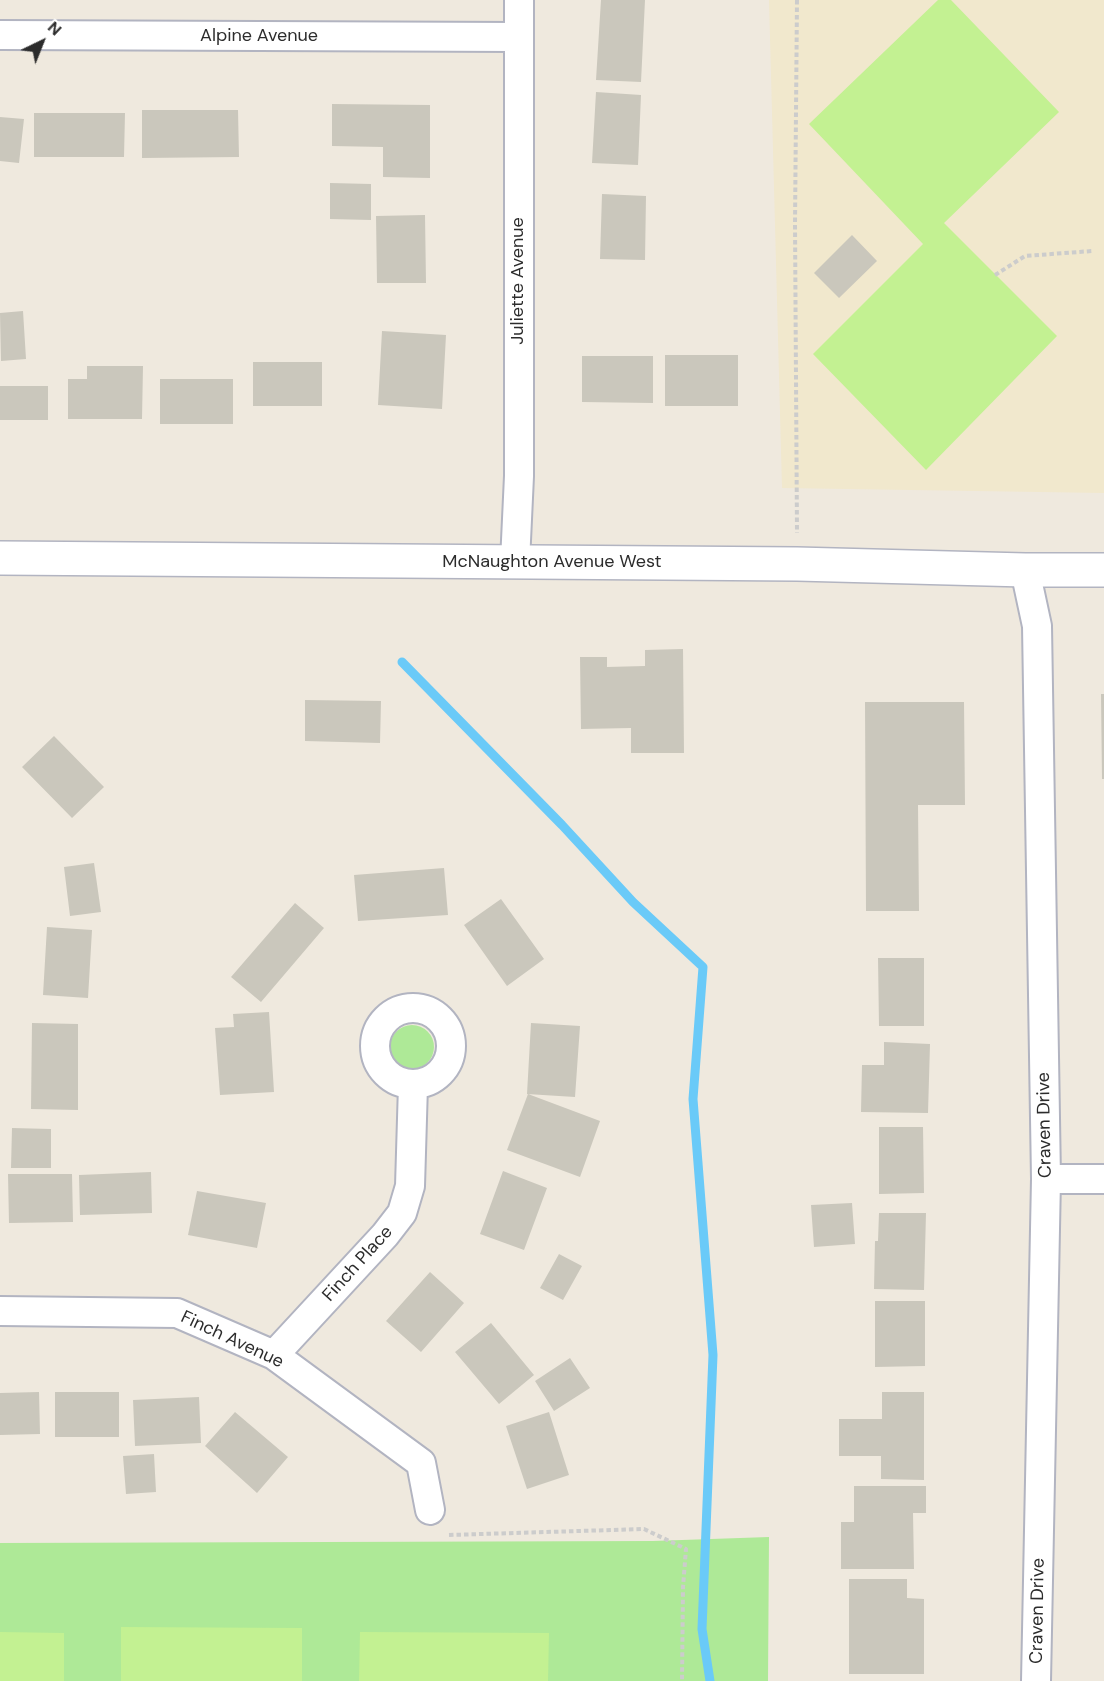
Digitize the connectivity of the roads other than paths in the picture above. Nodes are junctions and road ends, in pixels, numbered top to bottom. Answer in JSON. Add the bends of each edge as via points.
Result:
{"nodes":[{"id":1,"x":519,"y":0,"type":"edge"},
{"id":2,"x":0,"y":35,"type":"edge"},
{"id":3,"x":518,"y":37,"type":"junction"},
{"id":4,"x":0,"y":558,"type":"edge"},
{"id":5,"x":515,"y":562,"type":"junction"},
{"id":6,"x":1025,"y":570,"type":"junction"},
{"id":7,"x":1104,"y":570,"type":"edge"},
{"id":8,"x":413,"y":1085,"type":"dead end"},
{"id":9,"x":1046,"y":1179,"type":"junction"},
{"id":10,"x":1104,"y":1179,"type":"edge"},
{"id":11,"x":0,"y":1311,"type":"edge"},
{"id":12,"x":274,"y":1355,"type":"junction"},
{"id":13,"x":430,"y":1510,"type":"road end"},
{"id":14,"x":1036,"y":1681,"type":"edge"}],
"edges":[{"from":1,"to":3,"type":"street","name":"Juliette Avenue"},
{"from":2,"to":3,"type":"street","name":"Alpine Avenue"},
{"from":3,"to":5,"type":"street","name":"Juliette Avenue","via":[[519,476]]},
{"from":4,"to":5,"type":"main road","name":"McNaughton Avenue West"},
{"from":5,"to":6,"type":"main road","name":"McNaughton Avenue West"},
{"from":6,"to":7,"type":"main road","name":"McNaughton Avenue West"},
{"from":6,"to":9,"type":"street","name":"Craven Drive","via":[[1037,626]]},
{"from":8,"to":12,"type":"street","name":"Finch Place","via":[[410,1186],[402,1213]]},
{"from":9,"to":10,"type":"street"},
{"from":9,"to":14,"type":"street","name":"Craven Drive"},
{"from":11,"to":12,"type":"street","name":"Finch Avenue","via":[[177,1313]]},
{"from":12,"to":13,"type":"street","name":"Finch Avenue","via":[[421,1463]]}]}
